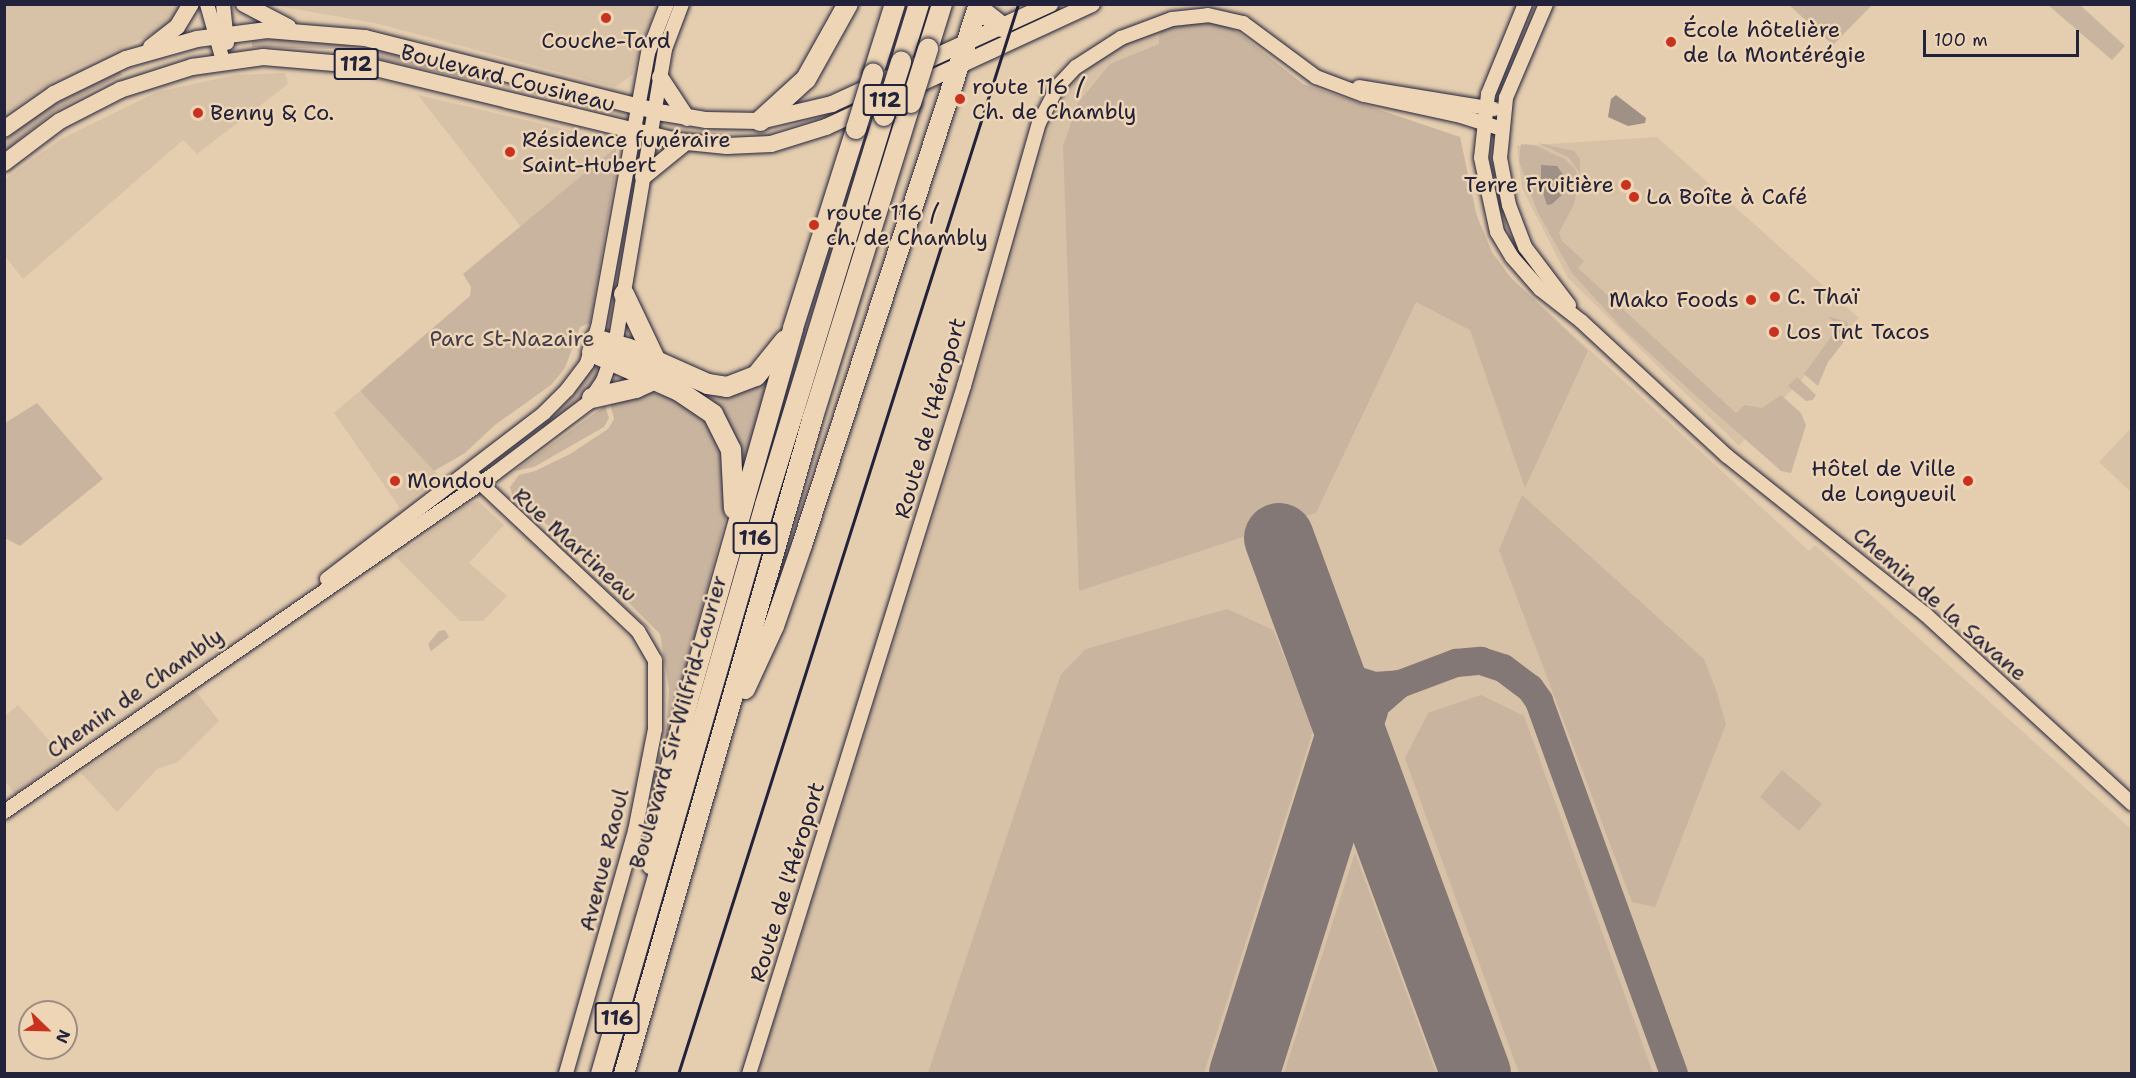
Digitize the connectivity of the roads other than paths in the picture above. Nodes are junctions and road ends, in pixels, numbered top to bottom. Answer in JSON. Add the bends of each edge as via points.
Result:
{"nodes":[{"id":1,"x":191,"y":4,"type":"edge"},
{"id":2,"x":207,"y":4,"type":"edge"},
{"id":3,"x":224,"y":4,"type":"edge"},
{"id":4,"x":244,"y":4,"type":"edge"},
{"id":5,"x":667,"y":4,"type":"edge"},
{"id":6,"x":682,"y":4,"type":"edge"},
{"id":7,"x":848,"y":4,"type":"edge"},
{"id":8,"x":895,"y":4,"type":"edge"},
{"id":9,"x":919,"y":4,"type":"edge"},
{"id":10,"x":942,"y":4,"type":"edge"},
{"id":11,"x":1050,"y":4,"type":"edge"},
{"id":12,"x":1092,"y":4,"type":"edge"},
{"id":13,"x":1525,"y":4,"type":"edge"},
{"id":14,"x":1546,"y":4,"type":"edge"},
{"id":15,"x":978,"y":6,"type":"edge"},
{"id":16,"x":1002,"y":27,"type":"junction"},
{"id":17,"x":294,"y":30,"type":"junction"},
{"id":18,"x":221,"y":35,"type":"junction"},
{"id":19,"x":967,"y":43,"type":"junction"},
{"id":20,"x":144,"y":53,"type":"junction"},
{"id":21,"x":225,"y":61,"type":"junction"},
{"id":22,"x":960,"y":66,"type":"junction"},
{"id":23,"x":660,"y":77,"type":"junction"},
{"id":24,"x":1342,"y":85,"type":"junction"},
{"id":25,"x":637,"y":107,"type":"junction"},
{"id":26,"x":1486,"y":107,"type":"junction"},
{"id":27,"x":654,"y":111,"type":"junction"},
{"id":28,"x":1504,"y":112,"type":"junction"},
{"id":29,"x":687,"y":118,"type":"junction"},
{"id":30,"x":760,"y":121,"type":"junction"},
{"id":31,"x":1484,"y":123,"type":"junction"},
{"id":32,"x":4,"y":129,"type":"edge"},
{"id":33,"x":1502,"y":129,"type":"junction"},
{"id":34,"x":632,"y":132,"type":"junction"},
{"id":35,"x":650,"y":136,"type":"junction"},
{"id":36,"x":686,"y":142,"type":"junction"},
{"id":37,"x":4,"y":164,"type":"edge"},
{"id":38,"x":643,"y":177,"type":"junction"},
{"id":39,"x":624,"y":294,"type":"junction"},
{"id":40,"x":1581,"y":321,"type":"junction"},
{"id":41,"x":793,"y":328,"type":"junction"},
{"id":42,"x":594,"y":345,"type":"junction"},
{"id":43,"x":614,"y":351,"type":"junction"},
{"id":44,"x":655,"y":370,"type":"junction"},
{"id":45,"x":592,"y":398,"type":"junction"},
{"id":46,"x":467,"y":468,"type":"junction"},
{"id":47,"x":479,"y":484,"type":"junction"},
{"id":48,"x":736,"y":531,"type":"junction"},
{"id":49,"x":292,"y":610,"type":"junction"},
{"id":50,"x":653,"y":652,"type":"joint"},
{"id":51,"x":720,"y":743,"type":"junction"},
{"id":52,"x":2132,"y":804,"type":"edge"},
{"id":53,"x":4,"y":812,"type":"edge"},
{"id":54,"x":634,"y":962,"type":"junction"},
{"id":55,"x":566,"y":1074,"type":"edge"},
{"id":56,"x":601,"y":1074,"type":"edge"},
{"id":57,"x":624,"y":1074,"type":"edge"},
{"id":58,"x":749,"y":1074,"type":"edge"}],
"edges":[{"from":1,"to":20,"type":"main road","via":[[177,27]]},
{"from":2,"to":18,"type":"street"},
{"from":3,"to":18,"type":"street"},
{"from":4,"to":17,"type":"main road"},
{"from":5,"to":25,"type":"street","via":[[650,44]]},
{"from":6,"to":23,"type":"street","via":[[670,30]]},
{"from":7,"to":30,"type":"highway","via":[[806,79]]},
{"from":8,"to":41,"type":"highway","bridge":true},
{"from":9,"to":54,"type":"highway","name":"Boulevard Sir-Wilfrid-Laurier","number":"116","bridge":true,"via":[[765,505]]},
{"from":10,"to":51,"type":"highway","name":"Boulevard Sir-Wilfrid-Laurier","number":"116","bridge":true,"via":[[813,417]]},
{"from":11,"to":16,"type":"main road"},
{"from":12,"to":22,"type":"main road"},
{"from":13,"to":26,"type":"street","name":"Chemin de la Savane","via":[[1491,83]]},
{"from":14,"to":28,"type":"street","name":"Chemin de la Savane"},
{"from":15,"to":16,"type":"highway"},
{"from":15,"to":19,"type":"highway"},
{"from":16,"to":19,"type":"main road"},
{"from":17,"to":18,"type":"main road","name":"Boulevard Cousineau","number":"112"},
{"from":17,"to":25,"type":"main road","name":"Boulevard Cousineau","number":"112","via":[[365,38]]},
{"from":18,"to":20,"type":"main road","name":"Boulevard Cousineau","number":"112"},
{"from":18,"to":21,"type":"street"},
{"from":19,"to":22,"type":"highway"},
{"from":19,"to":30,"type":"main road","via":[[823,108]]},
{"from":20,"to":32,"type":"main road","name":"Boulevard Cousineau","number":"112","via":[[72,84]]},
{"from":21,"to":34,"type":"main road","name":"Boulevard Cousineau","number":"112","via":[[283,57],[353,63]]},
{"from":21,"to":37,"type":"main road","name":"Boulevard Cousineau","number":"112","via":[[162,75],[109,95],[50,128]]},
{"from":22,"to":36,"type":"main road","number":"112","via":[[803,136],[748,146]]},
{"from":22,"to":51,"type":"highway","via":[[774,626]]},
{"from":23,"to":27,"type":"street"},
{"from":23,"to":29,"type":"main road"},
{"from":24,"to":26,"type":"street","name":"Route de l'Aéroport"},
{"from":24,"to":31,"type":"street","name":"Route de l'Aéroport","via":[[1364,95]]},
{"from":24,"to":58,"type":"street","name":"Route de l'Aéroport","via":[[1304,71],[1243,23],[1192,15],[1120,38],[1076,67],[1058,86],[1039,123],[964,386]]},
{"from":25,"to":27,"type":"main road","number":"112"},
{"from":25,"to":34,"type":"street"},
{"from":26,"to":28,"type":"street","name":"Route de l'Aéroport"},
{"from":26,"to":31,"type":"street","name":"Chemin de la Savane"},
{"from":27,"to":29,"type":"main road","number":"112"},
{"from":27,"to":35,"type":"street"},
{"from":28,"to":33,"type":"street","name":"Chemin de la Savane"},
{"from":29,"to":30,"type":"main road"},
{"from":31,"to":33,"type":"street","name":"Route de l'Aéroport"},
{"from":31,"to":40,"type":"street","name":"Chemin de la Savane","via":[[1480,158],[1497,232],[1529,278]]},
{"from":33,"to":40,"type":"street","name":"Chemin de la Savane","via":[[1502,182],[1525,247]]},
{"from":34,"to":35,"type":"main road","number":"112"},
{"from":34,"to":42,"type":"street","name":"Chemin de Chambly"},
{"from":35,"to":36,"type":"main road","number":"112"},
{"from":35,"to":38,"type":"street","name":"Chemin de Chambly"},
{"from":36,"to":38,"type":"main road"},
{"from":38,"to":39,"type":"street","name":"Chemin de Chambly"},
{"from":39,"to":43,"type":"street","name":"Chemin de Chambly"},
{"from":39,"to":44,"type":"highway"},
{"from":40,"to":52,"type":"street","name":"Chemin de la Savane","via":[[1727,456],[1925,614]]},
{"from":41,"to":44,"type":"highway","via":[[766,366],[750,380],[733,386],[708,384]]},
{"from":41,"to":48,"type":"highway"},
{"from":42,"to":43,"type":"highway"},
{"from":42,"to":46,"type":"street","name":"Chemin de Chambly","via":[[578,377],[551,407]]},
{"from":43,"to":44,"type":"highway"},
{"from":43,"to":45,"type":"street","name":"Chemin de Chambly"},
{"from":44,"to":45,"type":"highway","via":[[636,388]]},
{"from":44,"to":48,"type":"highway","via":[[703,405],[724,430],[735,466]]},
{"from":45,"to":47,"type":"street","name":"Chemin de Chambly","via":[[575,416]]},
{"from":46,"to":47,"type":"street","name":"Rue Martineau"},
{"from":46,"to":49,"type":"street","name":"Chemin de Chambly"},
{"from":47,"to":49,"type":"street","name":"Chemin de Chambly"},
{"from":47,"to":50,"type":"street","name":"Rue Martineau","via":[[642,635]]},
{"from":48,"to":54,"type":"highway","via":[[667,781]]},
{"from":49,"to":53,"type":"street","name":"Chemin de Chambly"},
{"from":50,"to":55,"type":"street","name":"Avenue Raoul","via":[[657,708],[641,800],[619,898]]},
{"from":51,"to":57,"type":"highway","name":"Boulevard Sir-Wilfrid-Laurier","number":"116"},
{"from":54,"to":56,"type":"highway","name":"Boulevard Sir-Wilfrid-Laurier","number":"116"}]}
